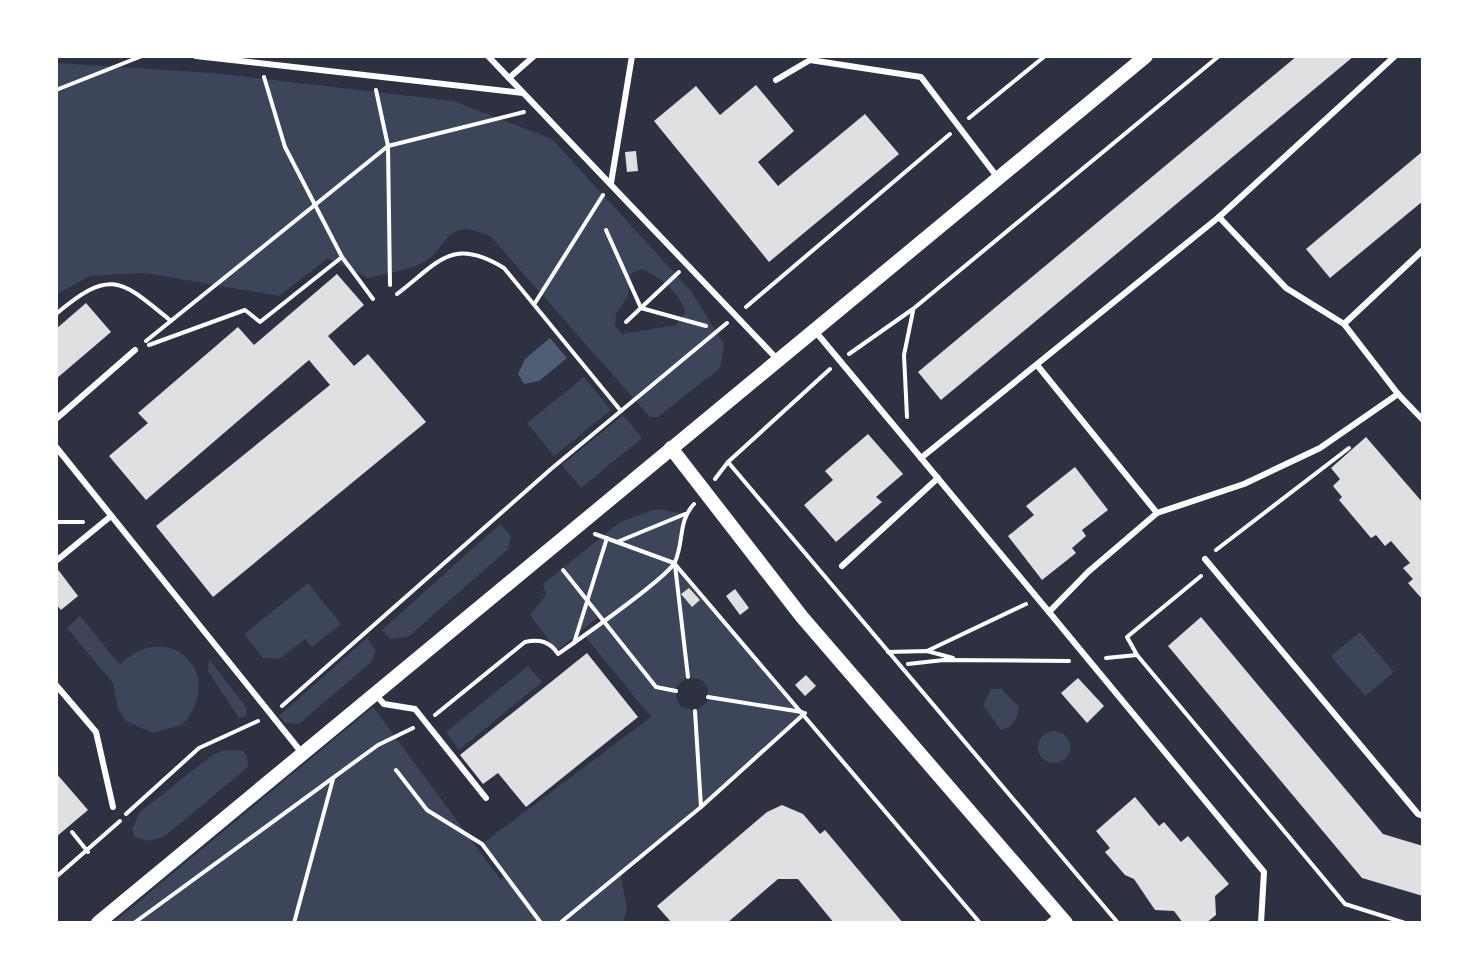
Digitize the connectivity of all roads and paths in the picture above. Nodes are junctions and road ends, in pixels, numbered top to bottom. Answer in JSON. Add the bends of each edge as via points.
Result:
{"nodes":[{"id":1,"x":142,"y":56,"type":"edge"},
{"id":2,"x":196,"y":56,"type":"edge"},
{"id":3,"x":488,"y":56,"type":"edge"},
{"id":4,"x":534,"y":56,"type":"edge"},
{"id":5,"x":632,"y":56,"type":"edge"},
{"id":6,"x":1045,"y":56,"type":"edge"},
{"id":7,"x":1146,"y":56,"type":"edge"},
{"id":8,"x":1219,"y":56,"type":"edge"},
{"id":9,"x":1395,"y":56,"type":"edge"},
{"id":10,"x":260,"y":64,"type":"junction"},
{"id":11,"x":374,"y":77,"type":"junction"},
{"id":12,"x":509,"y":78,"type":"junction"},
{"id":13,"x":776,"y":80,"type":"dead end"},
{"id":14,"x":56,"y":90,"type":"edge"},
{"id":15,"x":523,"y":93,"type":"junction"},
{"id":16,"x":538,"y":108,"type":"junction"},
{"id":17,"x":958,"y":127,"type":"junction"},
{"id":18,"x":388,"y":146,"type":"junction"},
{"id":19,"x":998,"y":178,"type":"junction"},
{"id":20,"x":611,"y":183,"type":"junction"},
{"id":21,"x":316,"y":205,"type":"junction"},
{"id":22,"x":1219,"y":217,"type":"junction"},
{"id":23,"x":606,"y":230,"type":"dead end"},
{"id":24,"x":1423,"y":250,"type":"edge"},
{"id":25,"x":342,"y":257,"type":"junction"},
{"id":26,"x":680,"y":271,"type":"dead end"},
{"id":27,"x":390,"y":285,"type":"dead end"},
{"id":28,"x":397,"y":294,"type":"dead end"},
{"id":29,"x":373,"y":299,"type":"dead end"},
{"id":30,"x":535,"y":304,"type":"junction"},
{"id":31,"x":641,"y":308,"type":"junction"},
{"id":32,"x":913,"y":309,"type":"junction"},
{"id":33,"x":56,"y":314,"type":"edge"},
{"id":34,"x":737,"y":315,"type":"junction"},
{"id":35,"x":171,"y":321,"type":"junction"},
{"id":36,"x":626,"y":322,"type":"dead end"},
{"id":37,"x":1344,"y":324,"type":"junction"},
{"id":38,"x":706,"y":326,"type":"dead end"},
{"id":39,"x":815,"y":331,"type":"junction"},
{"id":40,"x":135,"y":350,"type":"junction"},
{"id":41,"x":840,"y":360,"type":"junction"},
{"id":42,"x":779,"y":361,"type":"junction"},
{"id":43,"x":1037,"y":365,"type":"junction"},
{"id":44,"x":1398,"y":394,"type":"junction"},
{"id":45,"x":621,"y":411,"type":"junction"},
{"id":46,"x":56,"y":419,"type":"edge"},
{"id":47,"x":1423,"y":420,"type":"edge"},
{"id":48,"x":908,"y":443,"type":"junction"},
{"id":49,"x":56,"y":447,"type":"edge"},
{"id":50,"x":1351,"y":447,"type":"dead end"},
{"id":51,"x":671,"y":448,"type":"junction"},
{"id":52,"x":921,"y":458,"type":"junction"},
{"id":53,"x":728,"y":462,"type":"junction"},
{"id":54,"x":938,"y":478,"type":"junction"},
{"id":55,"x":704,"y":494,"type":"junction"},
{"id":56,"x":1157,"y":513,"type":"junction"},
{"id":57,"x":685,"y":514,"type":"junction"},
{"id":58,"x":111,"y":516,"type":"junction"},
{"id":59,"x":577,"y":528,"type":"junction"},
{"id":60,"x":607,"y":538,"type":"junction"},
{"id":61,"x":617,"y":542,"type":"junction"},
{"id":62,"x":1205,"y":559,"type":"joint"},
{"id":63,"x":56,"y":561,"type":"edge"},
{"id":64,"x":674,"y":563,"type":"junction"},
{"id":65,"x":842,"y":566,"type":"dead end"},
{"id":66,"x":1212,"y":567,"type":"junction"},
{"id":67,"x":563,"y":570,"type":"dead end"},
{"id":68,"x":1038,"y":598,"type":"junction"},
{"id":69,"x":587,"y":600,"type":"junction"},
{"id":70,"x":1049,"y":612,"type":"junction"},
{"id":71,"x":603,"y":622,"type":"junction"},
{"id":72,"x":574,"y":643,"type":"junction"},
{"id":73,"x":927,"y":651,"type":"junction"},
{"id":74,"x":888,"y":652,"type":"junction"},
{"id":75,"x":1137,"y":655,"type":"junction"},
{"id":76,"x":959,"y":660,"type":"junction"},
{"id":77,"x":1089,"y":661,"type":"junction"},
{"id":78,"x":908,"y":664,"type":"dead end"},
{"id":79,"x":688,"y":677,"type":"dead end"},
{"id":80,"x":56,"y":685,"type":"edge"},
{"id":81,"x":676,"y":691,"type":"dead end"},
{"id":82,"x":375,"y":694,"type":"junction"},
{"id":83,"x":708,"y":697,"type":"dead end"},
{"id":84,"x":695,"y":711,"type":"dead end"},
{"id":85,"x":805,"y":713,"type":"junction"},
{"id":86,"x":271,"y":715,"type":"junction"},
{"id":87,"x":425,"y":722,"type":"junction"},
{"id":88,"x":302,"y":753,"type":"junction"},
{"id":89,"x":396,"y":770,"type":"dead end"},
{"id":90,"x":333,"y":777,"type":"junction"},
{"id":91,"x":486,"y":798,"type":"dead end"},
{"id":92,"x":113,"y":807,"type":"dead end"},
{"id":93,"x":701,"y":807,"type":"junction"},
{"id":94,"x":1423,"y":816,"type":"edge"},
{"id":95,"x":72,"y":832,"type":"dead end"},
{"id":96,"x":88,"y":852,"type":"junction"},
{"id":97,"x":56,"y":877,"type":"edge"},
{"id":98,"x":1057,"y":920,"type":"edge"},
{"id":99,"x":98,"y":923,"type":"edge"},
{"id":100,"x":134,"y":923,"type":"edge"},
{"id":101,"x":294,"y":923,"type":"edge"},
{"id":102,"x":541,"y":923,"type":"edge"},
{"id":103,"x":560,"y":923,"type":"edge"},
{"id":104,"x":980,"y":923,"type":"edge"},
{"id":105,"x":1118,"y":923,"type":"edge"},
{"id":106,"x":1261,"y":923,"type":"edge"},
{"id":107,"x":1405,"y":923,"type":"edge"}],
"edges":[{"from":1,"to":14,"type":"path"},
{"from":2,"to":10,"type":"lane"},
{"from":3,"to":12,"type":"lane"},
{"from":4,"to":12,"type":"lane"},
{"from":5,"to":20,"type":"lane"},
{"from":6,"to":17,"type":"path"},
{"from":7,"to":19,"type":"street"},
{"from":8,"to":32,"type":"path"},
{"from":9,"to":22,"type":"lane"},
{"from":10,"to":11,"type":"lane"},
{"from":10,"to":21,"type":"path","via":[[285,147]]},
{"from":11,"to":15,"type":"lane"},
{"from":11,"to":18,"type":"path"},
{"from":12,"to":15,"type":"lane"},
{"from":13,"to":17,"type":"lane","via":[[810,60],[921,77]]},
{"from":15,"to":16,"type":"lane"},
{"from":16,"to":18,"type":"path"},
{"from":16,"to":20,"type":"lane"},
{"from":17,"to":19,"type":"lane"},
{"from":17,"to":34,"type":"path"},
{"from":18,"to":21,"type":"path"},
{"from":18,"to":27,"type":"path"},
{"from":19,"to":39,"type":"street"},
{"from":20,"to":30,"type":"path"},
{"from":20,"to":34,"type":"lane"},
{"from":21,"to":25,"type":"path"},
{"from":21,"to":35,"type":"path"},
{"from":22,"to":37,"type":"lane","via":[[1286,288]]},
{"from":22,"to":43,"type":"lane"},
{"from":23,"to":31,"type":"path"},
{"from":24,"to":37,"type":"lane"},
{"from":25,"to":29,"type":"path"},
{"from":25,"to":40,"type":"path","via":[[260,322],[245,310]]},
{"from":26,"to":31,"type":"path"},
{"from":28,"to":30,"type":"path","via":[[443,258],[479,252],[504,268]]},
{"from":30,"to":45,"type":"path"},
{"from":31,"to":36,"type":"path"},
{"from":31,"to":38,"type":"path"},
{"from":32,"to":41,"type":"path"},
{"from":32,"to":48,"type":"path","via":[[904,355]]},
{"from":33,"to":35,"type":"path","via":[[86,289],[116,286],[129,287]]},
{"from":34,"to":42,"type":"lane"},
{"from":34,"to":45,"type":"path"},
{"from":35,"to":40,"type":"path"},
{"from":37,"to":44,"type":"lane"},
{"from":39,"to":41,"type":"lane"},
{"from":39,"to":42,"type":"street"},
{"from":40,"to":46,"type":"lane"},
{"from":41,"to":48,"type":"lane"},
{"from":41,"to":53,"type":"path"},
{"from":42,"to":51,"type":"street"},
{"from":43,"to":52,"type":"lane"},
{"from":43,"to":56,"type":"lane"},
{"from":44,"to":47,"type":"lane"},
{"from":44,"to":56,"type":"lane","via":[[1320,448],[1244,484]]},
{"from":45,"to":86,"type":"path"},
{"from":48,"to":52,"type":"lane"},
{"from":49,"to":58,"type":"lane"},
{"from":50,"to":62,"type":"path"},
{"from":51,"to":55,"type":"street"},
{"from":51,"to":59,"type":"street"},
{"from":52,"to":54,"type":"lane"},
{"from":53,"to":55,"type":"path"},
{"from":53,"to":74,"type":"path"},
{"from":54,"to":65,"type":"lane"},
{"from":54,"to":68,"type":"lane"},
{"from":55,"to":57,"type":"path"},
{"from":55,"to":98,"type":"street"},
{"from":56,"to":70,"type":"lane"},
{"from":57,"to":61,"type":"path"},
{"from":57,"to":64,"type":"path"},
{"from":58,"to":63,"type":"lane"},
{"from":58,"to":86,"type":"lane"},
{"from":59,"to":60,"type":"path"},
{"from":59,"to":82,"type":"street"},
{"from":60,"to":61,"type":"path"},
{"from":60,"to":69,"type":"path"},
{"from":61,"to":64,"type":"path"},
{"from":62,"to":66,"type":"lane"},
{"from":64,"to":71,"type":"path"},
{"from":64,"to":79,"type":"path"},
{"from":64,"to":85,"type":"path"},
{"from":66,"to":75,"type":"path","via":[[1127,637]]},
{"from":66,"to":94,"type":"lane"},
{"from":67,"to":69,"type":"path"},
{"from":68,"to":70,"type":"lane"},
{"from":68,"to":73,"type":"path"},
{"from":69,"to":71,"type":"path"},
{"from":69,"to":72,"type":"path"},
{"from":70,"to":77,"type":"lane"},
{"from":71,"to":72,"type":"path"},
{"from":71,"to":81,"type":"path","via":[[656,687]]},
{"from":72,"to":87,"type":"path","via":[[558,654],[551,644],[525,642]]},
{"from":73,"to":74,"type":"path"},
{"from":73,"to":76,"type":"path"},
{"from":74,"to":105,"type":"path"},
{"from":75,"to":77,"type":"path"},
{"from":75,"to":107,"type":"path","via":[[1345,904]]},
{"from":76,"to":77,"type":"path"},
{"from":76,"to":78,"type":"path"},
{"from":77,"to":106,"type":"lane","via":[[1264,872]]},
{"from":80,"to":92,"type":"lane","via":[[96,732]]},
{"from":82,"to":87,"type":"lane","via":[[384,704],[415,709]]},
{"from":82,"to":88,"type":"street"},
{"from":83,"to":85,"type":"path"},
{"from":84,"to":93,"type":"path"},
{"from":85,"to":93,"type":"path"},
{"from":85,"to":104,"type":"path"},
{"from":86,"to":88,"type":"lane"},
{"from":86,"to":96,"type":"path","via":[[199,748]]},
{"from":87,"to":90,"type":"path","via":[[378,745]]},
{"from":87,"to":91,"type":"lane"},
{"from":88,"to":99,"type":"street"},
{"from":89,"to":102,"type":"path","via":[[427,810],[482,844]]},
{"from":90,"to":100,"type":"path"},
{"from":90,"to":101,"type":"path"},
{"from":93,"to":103,"type":"path"},
{"from":95,"to":96,"type":"path"},
{"from":96,"to":97,"type":"path"}]}
